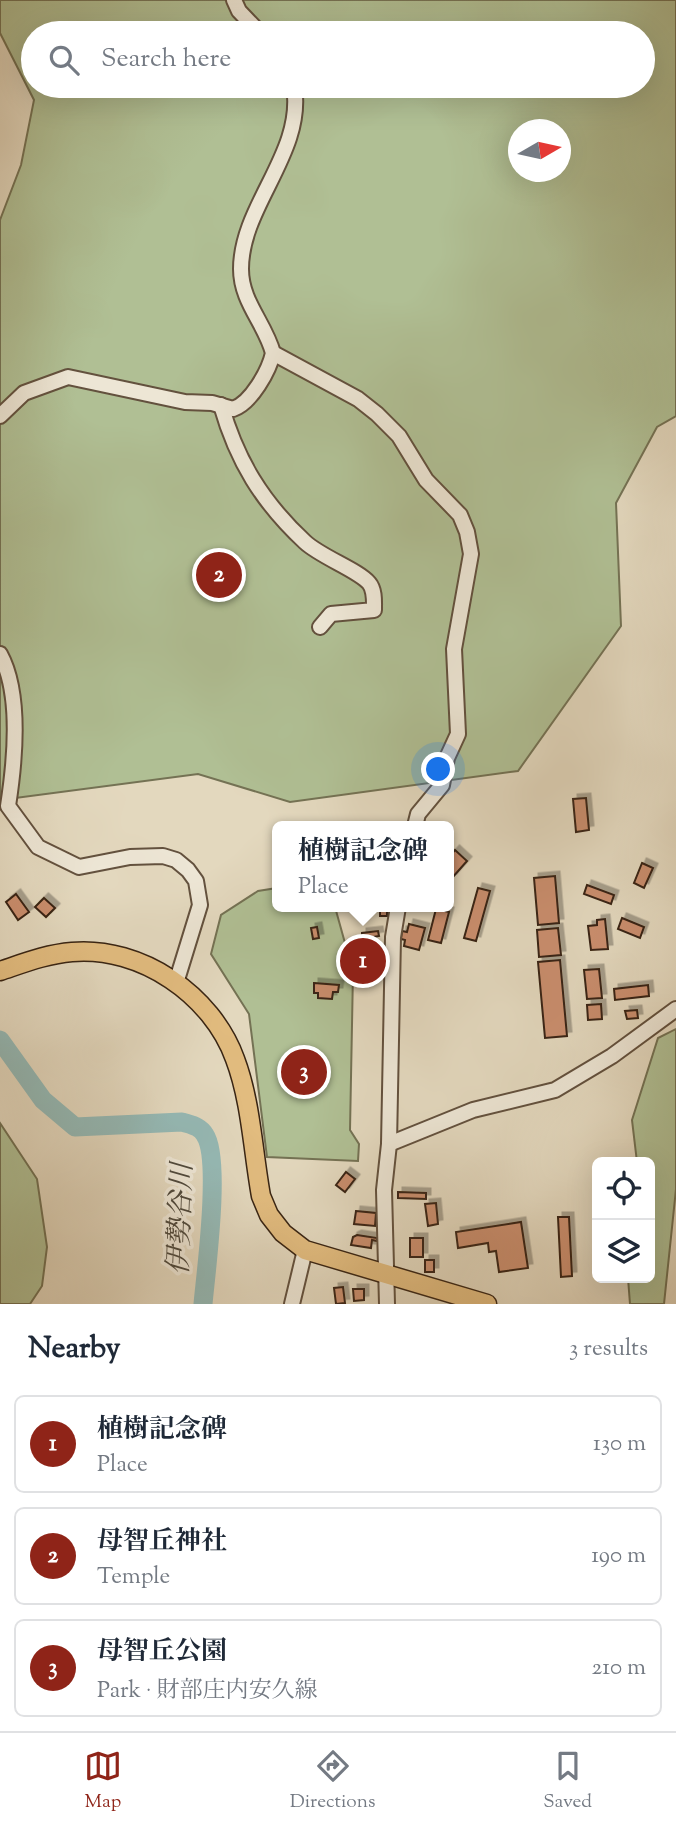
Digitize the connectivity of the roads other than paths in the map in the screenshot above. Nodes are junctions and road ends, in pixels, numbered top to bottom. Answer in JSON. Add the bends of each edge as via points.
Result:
{"nodes":[{"id":1,"x":234,"y":0,"type":"edge"},
{"id":2,"x":249,"y":21,"type":"edge"},
{"id":3,"x":296,"y":98,"type":"edge"},
{"id":4,"x":273,"y":353,"type":"junction"},
{"id":5,"x":220,"y":405,"type":"junction"},
{"id":6,"x":0,"y":416,"type":"edge"},
{"id":7,"x":320,"y":627,"type":"dead end"},
{"id":8,"x":0,"y":654,"type":"edge"},
{"id":9,"x":416,"y":821,"type":"edge"},
{"id":10,"x":397,"y":912,"type":"edge"},
{"id":11,"x":0,"y":971,"type":"edge"},
{"id":12,"x":176,"y":983,"type":"junction"},
{"id":13,"x":676,"y":1009,"type":"edge"},
{"id":14,"x":389,"y":1144,"type":"junction"},
{"id":15,"x":304,"y":1250,"type":"junction"},
{"id":16,"x":387,"y":1276,"type":"junction"},
{"id":17,"x":292,"y":1304,"type":"edge"},
{"id":18,"x":387,"y":1304,"type":"edge"},
{"id":19,"x":487,"y":1304,"type":"edge"}],
"edges":[{"from":1,"to":2,"type":"street"},
{"from":3,"to":4,"type":"street","via":[[294,124],[256,214],[241,267],[247,303]]},
{"from":4,"to":5,"type":"street","via":[[242,405],[233,410]]},
{"from":4,"to":9,"type":"street","via":[[377,414],[399,436],[426,481],[460,515],[467,532],[471,554],[454,649],[458,734],[442,785]]},
{"from":5,"to":6,"type":"street","via":[[68,377],[24,393]]},
{"from":5,"to":7,"type":"street","via":[[236,455],[260,493],[305,542],[370,583],[374,610],[331,614]]},
{"from":8,"to":12,"type":"street","via":[[12,689],[14,770],[8,806],[38,847],[79,867],[163,856],[176,860],[197,881],[200,905]]},
{"from":10,"to":14,"type":"street"},
{"from":11,"to":12,"type":"main road","via":[[58,954],[98,952],[134,961]]},
{"from":12,"to":15,"type":"main road","via":[[222,1033],[235,1059],[261,1196],[276,1224]]},
{"from":13,"to":14,"type":"street","via":[[555,1090],[473,1110]]},
{"from":14,"to":16,"type":"street","via":[[384,1190]]},
{"from":15,"to":16,"type":"main road"},
{"from":15,"to":17,"type":"street"},
{"from":16,"to":18,"type":"street"},
{"from":16,"to":19,"type":"main road"}]}
